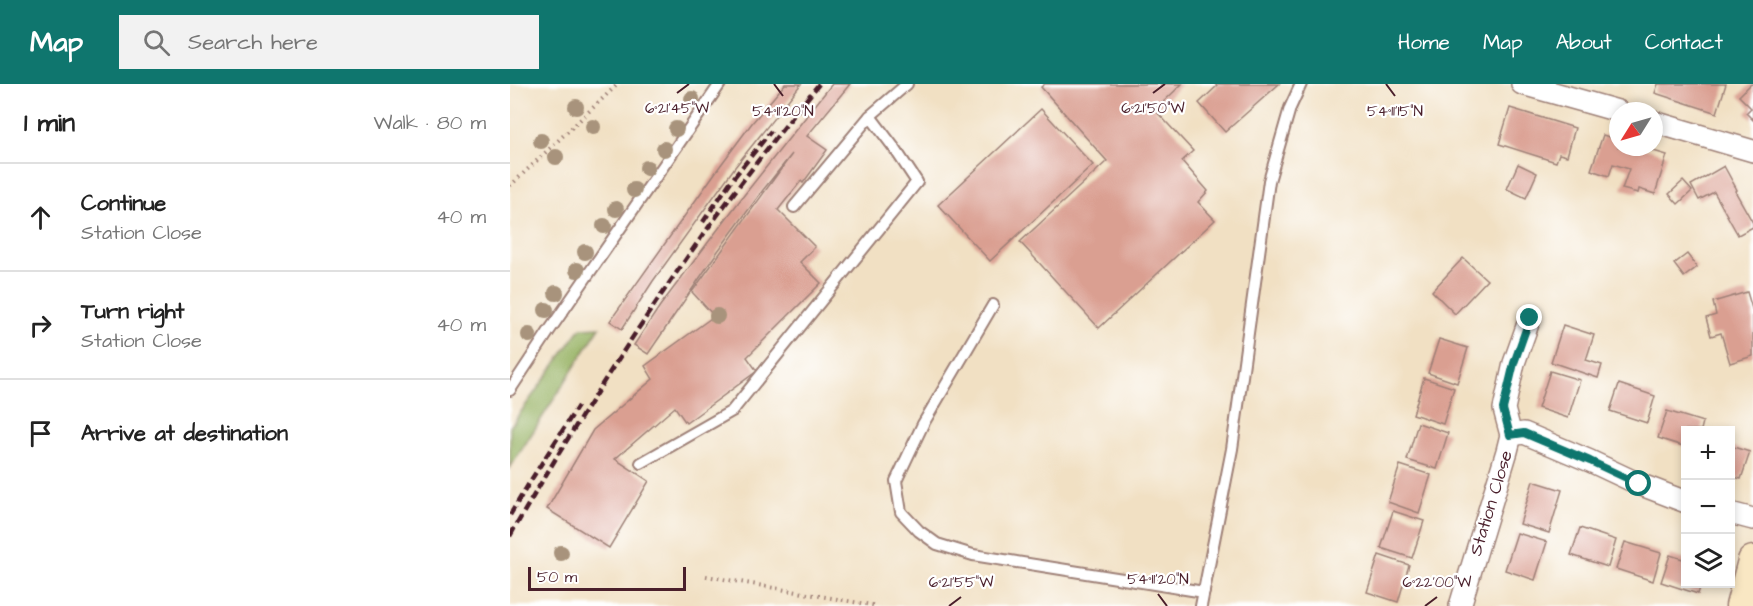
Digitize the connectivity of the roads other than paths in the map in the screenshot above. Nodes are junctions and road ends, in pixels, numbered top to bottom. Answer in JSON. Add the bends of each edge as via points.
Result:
{"nodes":[{"id":1,"x":720,"y":84,"type":"edge"},
{"id":2,"x":907,"y":84,"type":"edge"},
{"id":3,"x":1301,"y":84,"type":"edge"},
{"id":4,"x":1522,"y":84,"type":"edge"},
{"id":5,"x":1609,"y":108,"type":"edge"},
{"id":6,"x":870,"y":117,"type":"junction"},
{"id":7,"x":1663,"y":125,"type":"edge"},
{"id":8,"x":1753,"y":151,"type":"edge"},
{"id":9,"x":794,"y":207,"type":"dead end"},
{"id":10,"x":993,"y":305,"type":"dead end"},
{"id":11,"x":1530,"y":318,"type":"dead end"},
{"id":12,"x":510,"y":390,"type":"edge"},
{"id":13,"x":1510,"y":435,"type":"junction"},
{"id":14,"x":641,"y":463,"type":"dead end"},
{"id":15,"x":1681,"y":500,"type":"edge"},
{"id":16,"x":1735,"y":514,"type":"edge"},
{"id":17,"x":1753,"y":519,"type":"edge"},
{"id":18,"x":1204,"y":592,"type":"junction"},
{"id":19,"x":1201,"y":606,"type":"edge"},
{"id":20,"x":1460,"y":606,"type":"edge"}],
"edges":[{"from":1,"to":12,"type":"lane"},
{"from":2,"to":6,"type":"lane"},
{"from":3,"to":18,"type":"lane","via":[[1269,181],[1232,449]]},
{"from":4,"to":5,"type":"street"},
{"from":6,"to":9,"type":"lane"},
{"from":6,"to":14,"type":"lane","via":[[917,182],[732,411]]},
{"from":7,"to":8,"type":"street"},
{"from":10,"to":18,"type":"lane","via":[[923,424],[896,482],[901,512],[937,544],[974,555]]},
{"from":11,"to":13,"type":"street","name":"Station Close","via":[[1503,409]]},
{"from":13,"to":15,"type":"street","name":"Station Close","via":[[1524,433]]},
{"from":13,"to":20,"type":"street","name":"Station Close"},
{"from":16,"to":17,"type":"street"},
{"from":18,"to":19,"type":"lane"}]}
